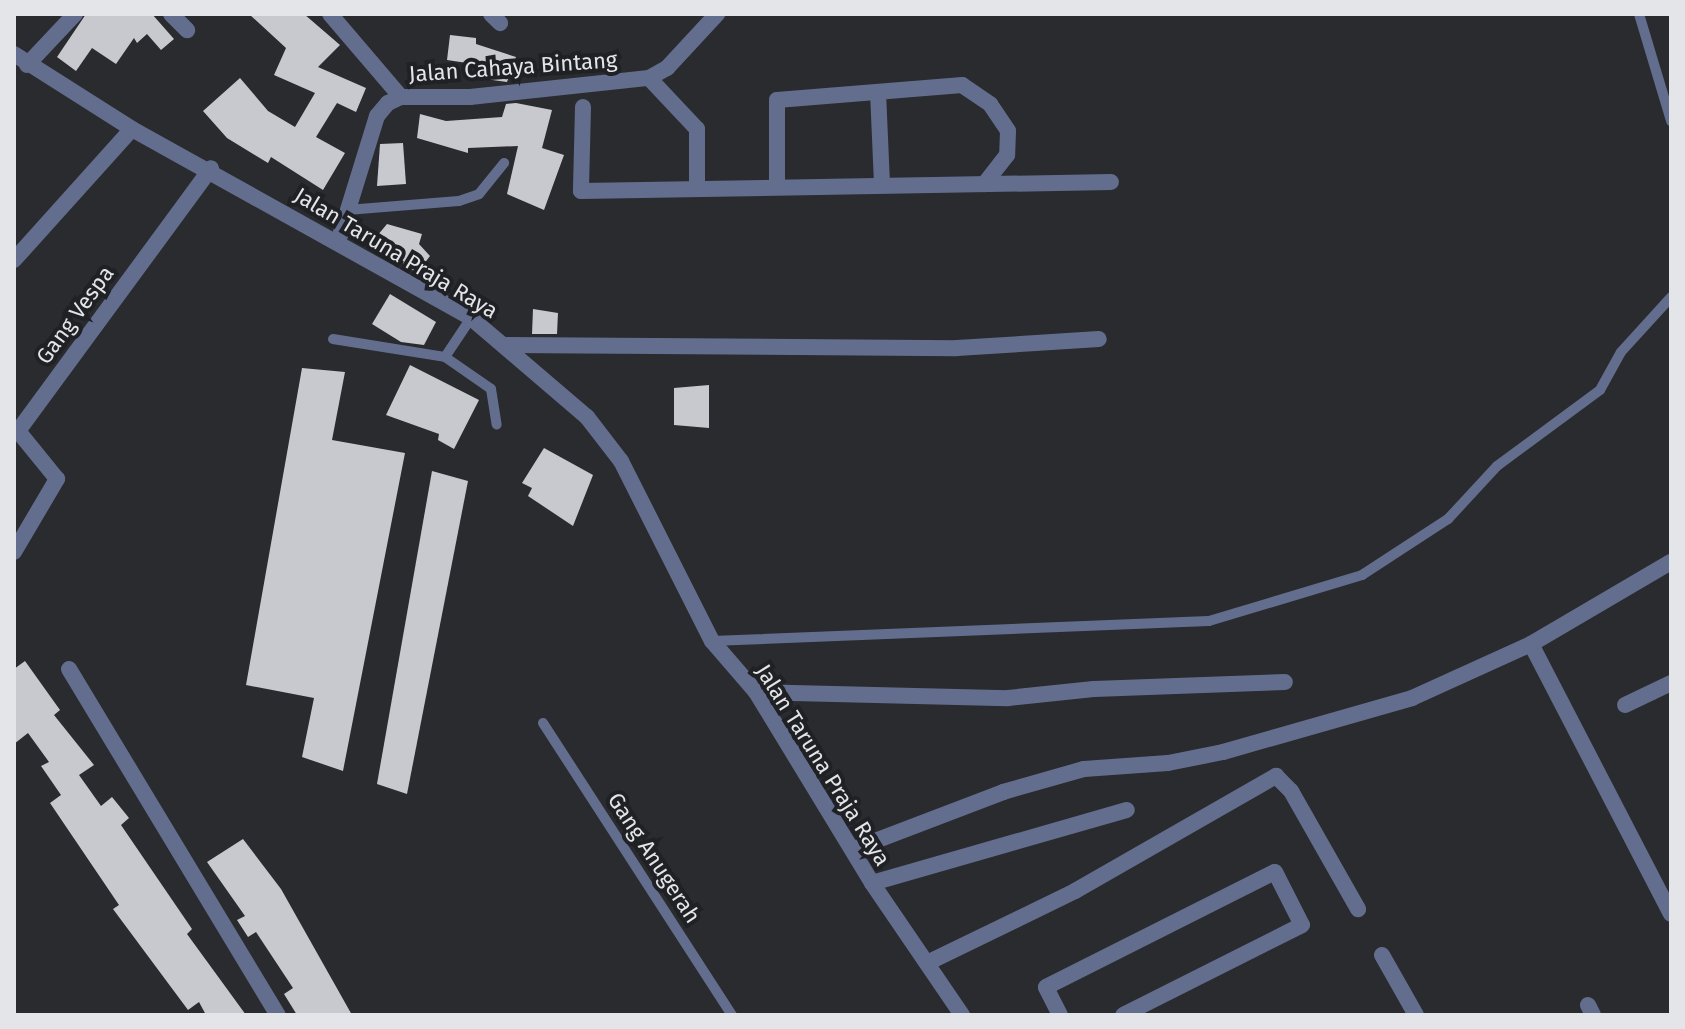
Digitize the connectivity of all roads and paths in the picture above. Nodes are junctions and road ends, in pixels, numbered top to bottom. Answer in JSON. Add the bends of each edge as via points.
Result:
{"nodes":[{"id":1,"x":75,"y":14,"type":"edge"},
{"id":2,"x":171,"y":14,"type":"edge"},
{"id":3,"x":330,"y":14,"type":"edge"},
{"id":4,"x":717,"y":14,"type":"edge"},
{"id":5,"x":1639,"y":14,"type":"edge"},
{"id":6,"x":187,"y":30,"type":"dead end"},
{"id":7,"x":20,"y":60,"type":"edge"},
{"id":8,"x":649,"y":78,"type":"junction"},
{"id":9,"x":878,"y":92,"type":"junction"},
{"id":10,"x":401,"y":97,"type":"junction"},
{"id":11,"x":583,"y":107,"type":"dead end"},
{"id":12,"x":1671,"y":121,"type":"edge"},
{"id":13,"x":132,"y":129,"type":"junction"},
{"id":14,"x":504,"y":163,"type":"dead end"},
{"id":15,"x":211,"y":168,"type":"junction"},
{"id":16,"x":1111,"y":182,"type":"dead end"},
{"id":17,"x":984,"y":184,"type":"junction"},
{"id":18,"x":882,"y":185,"type":"junction"},
{"id":19,"x":777,"y":187,"type":"junction"},
{"id":20,"x":697,"y":188,"type":"junction"},
{"id":21,"x":347,"y":210,"type":"junction"},
{"id":22,"x":338,"y":242,"type":"junction"},
{"id":23,"x":14,"y":260,"type":"edge"},
{"id":24,"x":1671,"y":297,"type":"edge"},
{"id":25,"x":471,"y":318,"type":"junction"},
{"id":26,"x":333,"y":339,"type":"dead end"},
{"id":27,"x":1099,"y":339,"type":"dead end"},
{"id":28,"x":505,"y":345,"type":"junction"},
{"id":29,"x":445,"y":357,"type":"junction"},
{"id":30,"x":497,"y":425,"type":"dead end"},
{"id":31,"x":16,"y":429,"type":"edge"},
{"id":32,"x":14,"y":552,"type":"edge"},
{"id":33,"x":1671,"y":562,"type":"edge"},
{"id":34,"x":712,"y":641,"type":"junction"},
{"id":35,"x":1531,"y":644,"type":"junction"},
{"id":36,"x":69,"y":669,"type":"dead end"},
{"id":37,"x":1285,"y":682,"type":"dead end"},
{"id":38,"x":1671,"y":683,"type":"edge"},
{"id":39,"x":756,"y":692,"type":"junction"},
{"id":40,"x":1625,"y":705,"type":"dead end"},
{"id":41,"x":543,"y":723,"type":"dead end"},
{"id":42,"x":1127,"y":810,"type":"dead end"},
{"id":43,"x":854,"y":849,"type":"junction"},
{"id":44,"x":872,"y":883,"type":"junction"},
{"id":45,"x":1358,"y":909,"type":"dead end"},
{"id":46,"x":1671,"y":914,"type":"edge"},
{"id":47,"x":1382,"y":955,"type":"dead end"},
{"id":48,"x":927,"y":963,"type":"junction"},
{"id":49,"x":278,"y":1015,"type":"edge"},
{"id":50,"x":732,"y":1015,"type":"edge"},
{"id":51,"x":962,"y":1015,"type":"edge"},
{"id":52,"x":1060,"y":1015,"type":"edge"},
{"id":53,"x":1123,"y":1015,"type":"edge"},
{"id":54,"x":1416,"y":1015,"type":"edge"}],
"edges":[{"from":1,"to":7,"type":"street"},
{"from":2,"to":6,"type":"street"},
{"from":3,"to":10,"type":"street"},
{"from":4,"to":8,"type":"street","name":"Jalan Cahaya Bintang","via":[[667,68]]},
{"from":5,"to":12,"type":"lane"},
{"from":7,"to":13,"type":"street","name":"Jalan Taruna Praja Raya"},
{"from":8,"to":10,"type":"street","name":"Jalan Cahaya Bintang","via":[[470,97]]},
{"from":8,"to":20,"type":"street","via":[[697,129]]},
{"from":9,"to":17,"type":"street","via":[[962,85],[990,104],[1008,131],[1007,155]]},
{"from":9,"to":18,"type":"street"},
{"from":9,"to":19,"type":"street","via":[[777,100]]},
{"from":10,"to":21,"type":"street","name":"Jalan Cahaya Bintang","via":[[377,116]]},
{"from":11,"to":20,"type":"street","via":[[581,191]]},
{"from":13,"to":15,"type":"street","name":"Jalan Taruna Praja Raya"},
{"from":13,"to":23,"type":"street"},
{"from":14,"to":21,"type":"lane","via":[[479,194],[459,201]]},
{"from":15,"to":22,"type":"street","name":"Jalan Taruna Praja Raya"},
{"from":15,"to":31,"type":"street","name":"Gang Vespa"},
{"from":16,"to":17,"type":"street"},
{"from":17,"to":18,"type":"street"},
{"from":18,"to":19,"type":"street"},
{"from":19,"to":20,"type":"street"},
{"from":21,"to":22,"type":"street","name":"Jalan Cahaya Bintang"},
{"from":22,"to":25,"type":"street","name":"Jalan Taruna Praja Raya"},
{"from":24,"to":34,"type":"lane","via":[[1621,352],[1600,390],[1497,466],[1448,519],[1362,575],[1209,621]]},
{"from":25,"to":28,"type":"street","name":"Jalan Taruna Praja Raya"},
{"from":25,"to":29,"type":"lane"},
{"from":26,"to":29,"type":"lane"},
{"from":27,"to":28,"type":"street","via":[[957,348]]},
{"from":28,"to":34,"type":"street","name":"Jalan Taruna Praja Raya","via":[[606,439]]},
{"from":29,"to":30,"type":"lane","via":[[491,389]]},
{"from":31,"to":32,"type":"street","name":"Gang Vespa","via":[[54,469],[52,487]]},
{"from":33,"to":35,"type":"street"},
{"from":34,"to":39,"type":"street","name":"Jalan Taruna Praja Raya"},
{"from":35,"to":43,"type":"street","via":[[1384,707],[1195,757],[1084,769],[1003,792]]},
{"from":35,"to":46,"type":"street"},
{"from":36,"to":49,"type":"street"},
{"from":37,"to":39,"type":"street","via":[[1094,689],[1008,698]]},
{"from":38,"to":40,"type":"street"},
{"from":39,"to":43,"type":"street","name":"Jalan Taruna Praja Raya"},
{"from":41,"to":50,"type":"lane","name":"Gang Anugerah"},
{"from":42,"to":44,"type":"street"},
{"from":43,"to":44,"type":"street","name":"Jalan Taruna Praja Raya"},
{"from":44,"to":48,"type":"street","name":"Jalan Taruna Praja Raya"},
{"from":45,"to":48,"type":"street","via":[[1291,791],[1276,776],[1075,891]]},
{"from":47,"to":54,"type":"street"},
{"from":48,"to":51,"type":"street","name":"Jalan Taruna Praja Raya"},
{"from":52,"to":53,"type":"street","via":[[1046,987],[1275,872],[1302,925]]}]}
